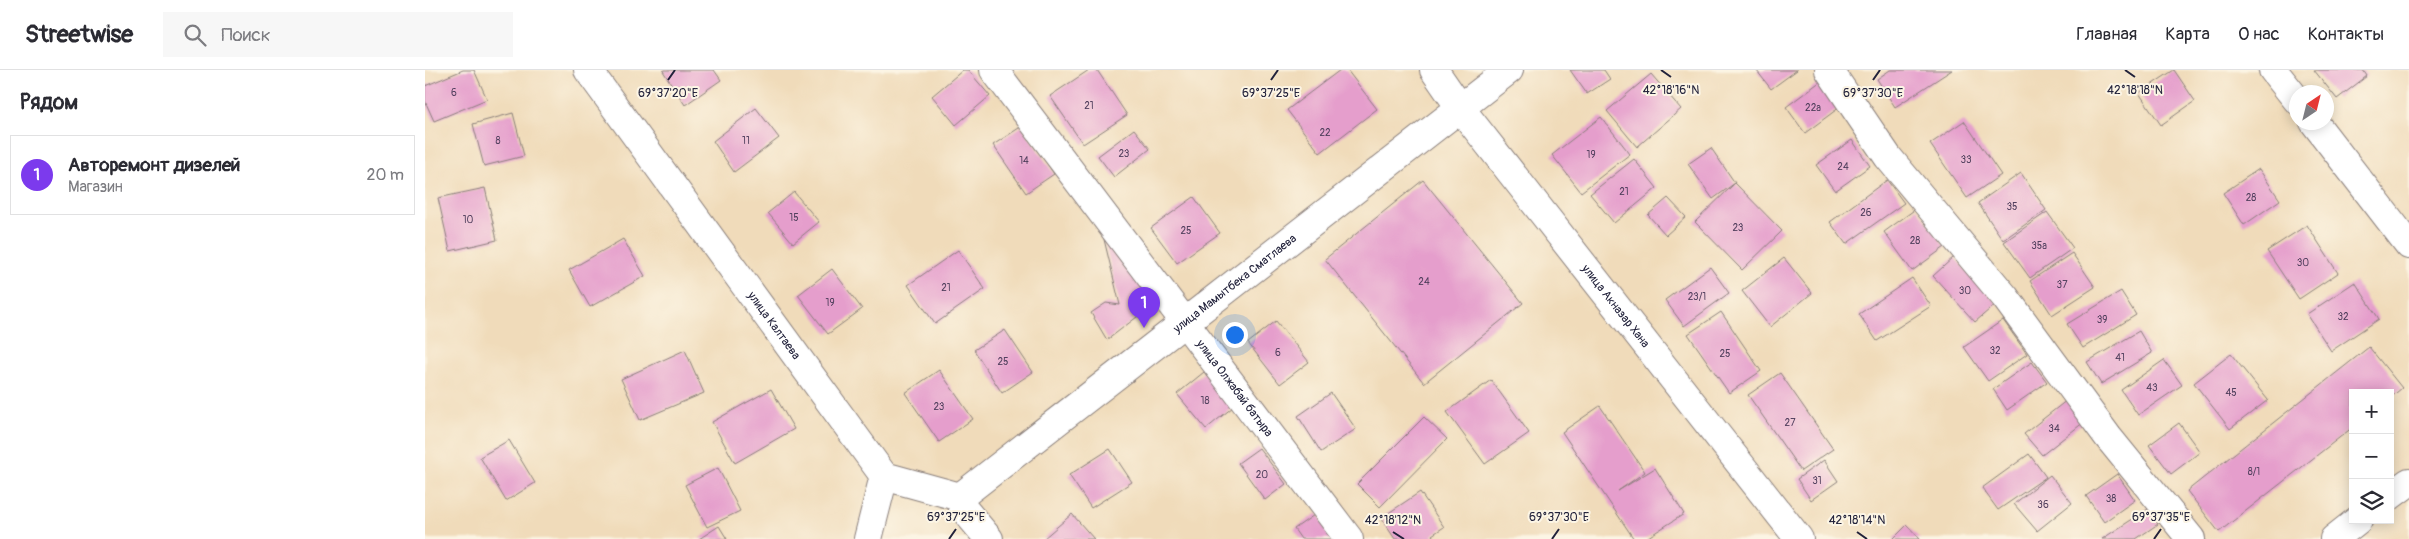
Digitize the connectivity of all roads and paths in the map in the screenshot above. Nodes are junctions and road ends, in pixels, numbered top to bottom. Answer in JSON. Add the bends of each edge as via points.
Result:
{"nodes":[{"id":1,"x":588,"y":70,"type":"edge"},
{"id":2,"x":994,"y":70,"type":"edge"},
{"id":3,"x":1434,"y":70,"type":"edge"},
{"id":4,"x":1509,"y":70,"type":"edge"},
{"id":5,"x":1829,"y":70,"type":"edge"},
{"id":6,"x":2273,"y":70,"type":"edge"},
{"id":7,"x":2289,"y":90,"type":"edge"},
{"id":8,"x":1461,"y":109,"type":"junction"},
{"id":9,"x":2320,"y":130,"type":"edge"},
{"id":10,"x":2409,"y":245,"type":"edge"},
{"id":11,"x":1185,"y":322,"type":"junction"},
{"id":12,"x":884,"y":476,"type":"junction"},
{"id":13,"x":2409,"y":482,"type":"edge"},
{"id":14,"x":2394,"y":493,"type":"edge"},
{"id":15,"x":960,"y":497,"type":"junction"},
{"id":16,"x":2353,"y":524,"type":"edge"},
{"id":17,"x":868,"y":539,"type":"edge"},
{"id":18,"x":989,"y":539,"type":"edge"},
{"id":19,"x":1349,"y":539,"type":"edge"},
{"id":20,"x":1799,"y":539,"type":"edge"},
{"id":21,"x":2191,"y":539,"type":"edge"},
{"id":22,"x":2334,"y":539,"type":"edge"}],
"edges":[{"from":1,"to":12,"type":"street","name":"улица Калтаева"},
{"from":2,"to":11,"type":"street","name":"улица Олжабай батыра"},
{"from":3,"to":8,"type":"street","name":"улица Акназар Хана"},
{"from":4,"to":8,"type":"street","name":"улица Мамытбека Сматлаева"},
{"from":5,"to":21,"type":"street","via":[[1888,158],[2005,297],[2108,437]]},
{"from":6,"to":7,"type":"street"},
{"from":8,"to":11,"type":"street","name":"улица Мамытбека Сматлаева"},
{"from":8,"to":20,"type":"street","name":"улица Акназар Хана"},
{"from":9,"to":10,"type":"street"},
{"from":11,"to":15,"type":"street","name":"улица Мамытбека Сматлаева"},
{"from":11,"to":19,"type":"street","name":"улица Олжабай батыра"},
{"from":12,"to":15,"type":"street"},
{"from":12,"to":17,"type":"street"},
{"from":13,"to":14,"type":"street"},
{"from":15,"to":18,"type":"street","via":[[963,508]]},
{"from":16,"to":22,"type":"street"}]}
